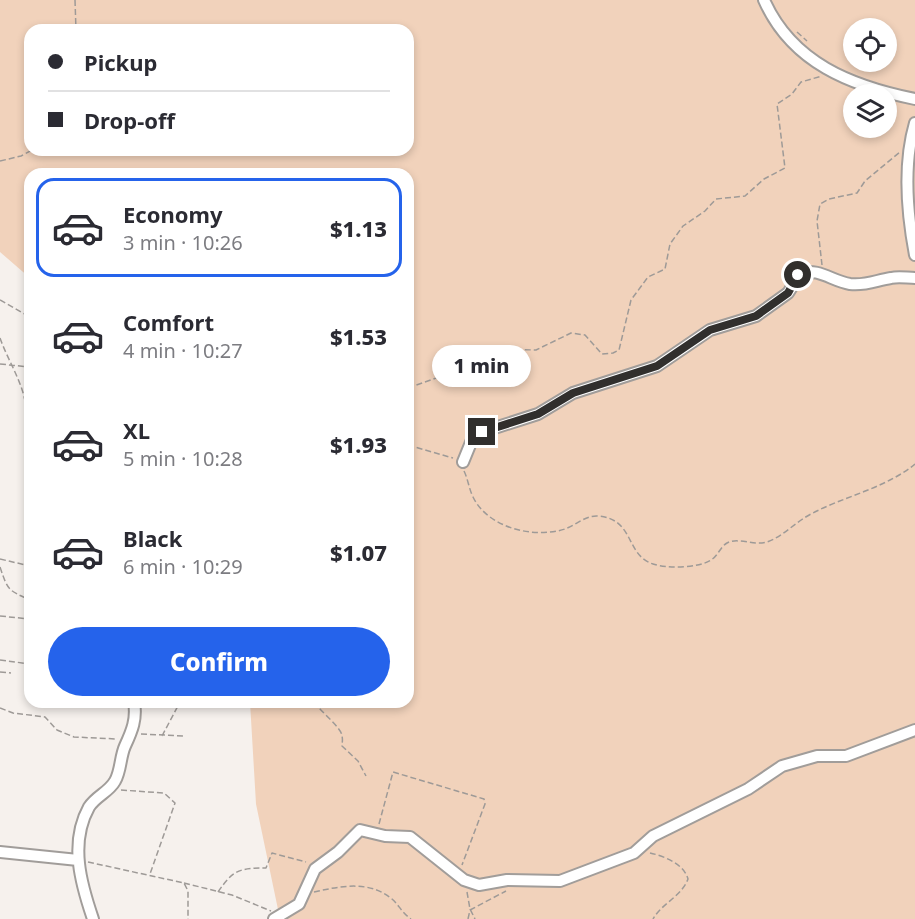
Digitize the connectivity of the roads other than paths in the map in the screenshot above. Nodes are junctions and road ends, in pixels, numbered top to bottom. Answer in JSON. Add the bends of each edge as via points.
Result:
{"nodes":[{"id":1,"x":764,"y":0,"type":"edge"},
{"id":2,"x":915,"y":99,"type":"edge"},
{"id":3,"x":915,"y":123,"type":"edge"},
{"id":4,"x":915,"y":255,"type":"edge"},
{"id":5,"x":915,"y":278,"type":"edge"},
{"id":6,"x":463,"y":462,"type":"road end"},
{"id":7,"x":134,"y":708,"type":"edge"},
{"id":8,"x":915,"y":730,"type":"edge"},
{"id":9,"x":0,"y":852,"type":"edge"},
{"id":10,"x":78,"y":860,"type":"junction"},
{"id":11,"x":277,"y":917,"type":"edge"},
{"id":12,"x":93,"y":919,"type":"edge"}],
"edges":[{"from":1,"to":2,"type":"street","via":[[782,33],[805,55],[864,87]]},
{"from":3,"to":4,"type":"street","via":[[908,147],[909,209]]},
{"from":5,"to":6,"type":"street","via":[[853,284],[816,271],[801,273],[788,293],[756,316],[710,330],[650,369],[573,393],[538,414],[482,432],[472,440]]},
{"from":7,"to":10,"type":"street","via":[[132,733],[115,782],[90,806],[85,817]]},
{"from":8,"to":11,"type":"street","via":[[846,756],[817,756],[782,766],[748,789],[653,836],[634,853],[560,881],[479,885],[459,875],[414,838],[359,830],[319,866],[299,903]]},
{"from":9,"to":10,"type":"street"},
{"from":10,"to":12,"type":"street"}]}
